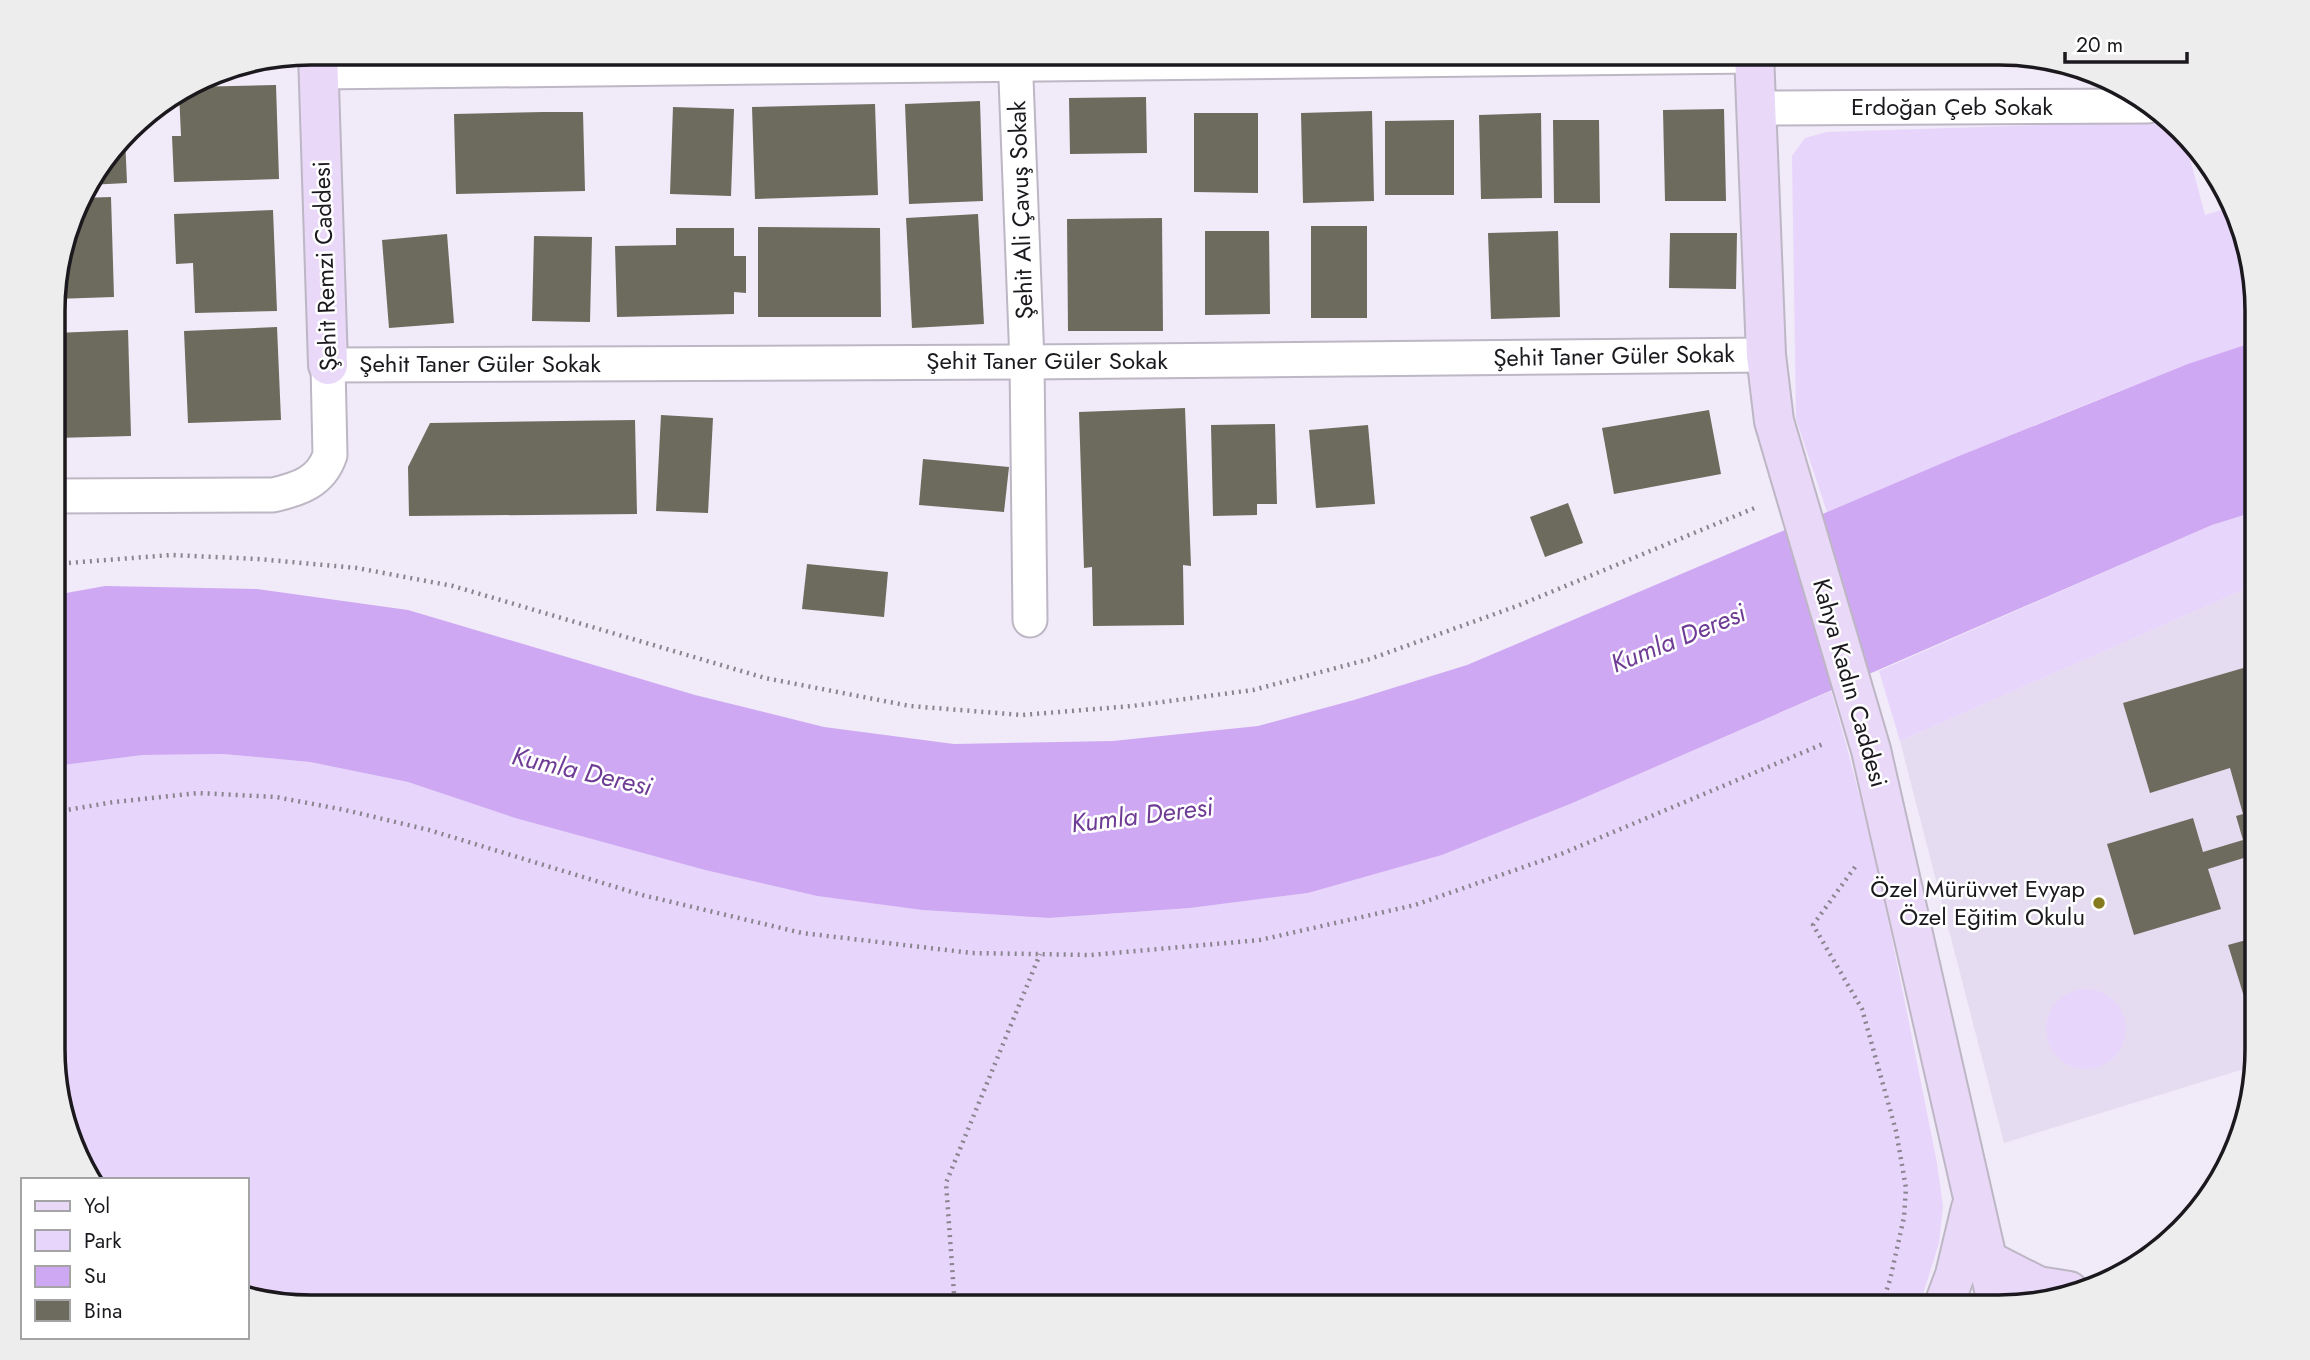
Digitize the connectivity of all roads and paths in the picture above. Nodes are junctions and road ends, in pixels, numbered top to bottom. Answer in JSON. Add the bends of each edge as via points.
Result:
{"nodes":[{"id":1,"x":318,"y":65,"type":"edge"},
{"id":2,"x":1015,"y":65,"type":"edge"},
{"id":3,"x":1754,"y":65,"type":"edge"},
{"id":4,"x":2136,"y":106,"type":"edge"},
{"id":5,"x":1756,"y":108,"type":"junction"},
{"id":6,"x":1766,"y":355,"type":"junction"},
{"id":7,"x":1027,"y":362,"type":"junction"},
{"id":8,"x":328,"y":365,"type":"junction"},
{"id":9,"x":65,"y":496,"type":"edge"},
{"id":10,"x":1762,"y":505,"type":"dead end"},
{"id":11,"x":65,"y":563,"type":"edge"},
{"id":12,"x":1030,"y":620,"type":"dead end"},
{"id":13,"x":1823,"y":744,"type":"dead end"},
{"id":14,"x":65,"y":810,"type":"edge"},
{"id":15,"x":1857,"y":864,"type":"dead end"},
{"id":16,"x":1040,"y":954,"type":"junction"},
{"id":17,"x":1973,"y":1199,"type":"junction"},
{"id":18,"x":1987,"y":1261,"type":"junction"},
{"id":19,"x":2056,"y":1289,"type":"edge"},
{"id":20,"x":953,"y":1295,"type":"edge"},
{"id":21,"x":1885,"y":1295,"type":"edge"},
{"id":22,"x":1948,"y":1295,"type":"edge"},
{"id":23,"x":1995,"y":1295,"type":"edge"}],
"edges":[{"from":1,"to":8,"type":"street","name":"Şehit Remzi Caddesi"},
{"from":2,"to":7,"type":"street","name":"Şehit Ali Çavuş Sokak"},
{"from":3,"to":5,"type":"street","name":"Kahya Kadın Caddesi"},
{"from":4,"to":5,"type":"street","name":"Erdoğan Çeb Sokak"},
{"from":5,"to":6,"type":"street","name":"Kahya Kadın Caddesi"},
{"from":6,"to":7,"type":"street","name":"Şehit Taner Güler Sokak"},
{"from":6,"to":17,"type":"street","name":"Kahya Kadın Caddesi","via":[[1774,421],[1871,750]]},
{"from":7,"to":8,"type":"street","name":"Şehit Taner Güler Sokak"},
{"from":7,"to":12,"type":"street","name":"Şehit Ali Çavuş Sokak"},
{"from":8,"to":9,"type":"street","name":"Şehit Remzi Caddesi","via":[[330,455],[319,476],[292,490],[273,495]]},
{"from":10,"to":11,"type":"path","via":[[1517,606],[1370,659],[1253,690],[1022,715],[909,706],[765,678],[453,586],[357,568],[170,555]]},
{"from":13,"to":16,"type":"path","via":[[1561,854],[1415,905],[1260,940],[1091,955]]},
{"from":14,"to":16,"type":"path","via":[[198,793],[276,797],[429,830],[642,895],[802,933],[972,953]]},
{"from":15,"to":21,"type":"path","via":[[1813,925],[1863,1009],[1896,1131],[1906,1188],[1904,1217]]},
{"from":16,"to":20,"type":"path","via":[[946,1183]]},
{"from":17,"to":18,"type":"street","name":"Kahya Kadın Caddesi"},
{"from":17,"to":22,"type":"street"},
{"from":18,"to":19,"type":"street","via":[[2038,1286]]},
{"from":18,"to":23,"type":"street","name":"Kahya Kadın Caddesi"}]}
